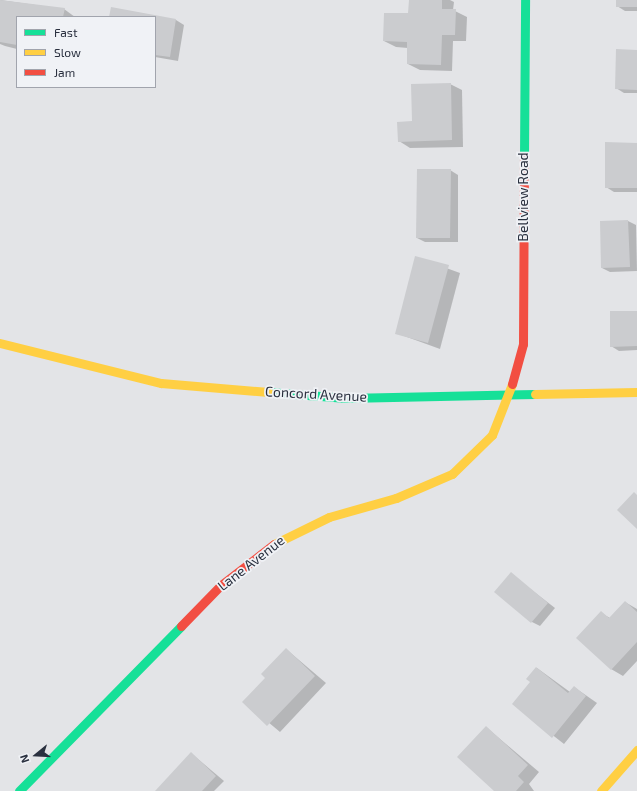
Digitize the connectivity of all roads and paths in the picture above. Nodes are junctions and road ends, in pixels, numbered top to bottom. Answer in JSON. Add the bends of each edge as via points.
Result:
{"nodes":[{"id":1,"x":525,"y":0,"type":"edge"},
{"id":2,"x":0,"y":343,"type":"edge"},
{"id":3,"x":510,"y":392,"type":"junction"},
{"id":4,"x":637,"y":392,"type":"edge"},
{"id":5,"x":637,"y":750,"type":"edge"},
{"id":6,"x":19,"y":791,"type":"edge"},
{"id":7,"x":601,"y":791,"type":"edge"}],
"edges":[{"from":1,"to":3,"type":"street","name":"Bellview Road","via":[[523,344]]},
{"from":2,"to":3,"type":"street","name":"Concord Avenue","via":[[161,383],[346,398]]},
{"from":3,"to":4,"type":"street","name":"Concord Avenue"},
{"from":3,"to":6,"type":"street","name":"Lane Avenue","via":[[492,435],[452,474],[396,498],[329,517],[284,536],[221,585]]},
{"from":5,"to":7,"type":"street"}]}
